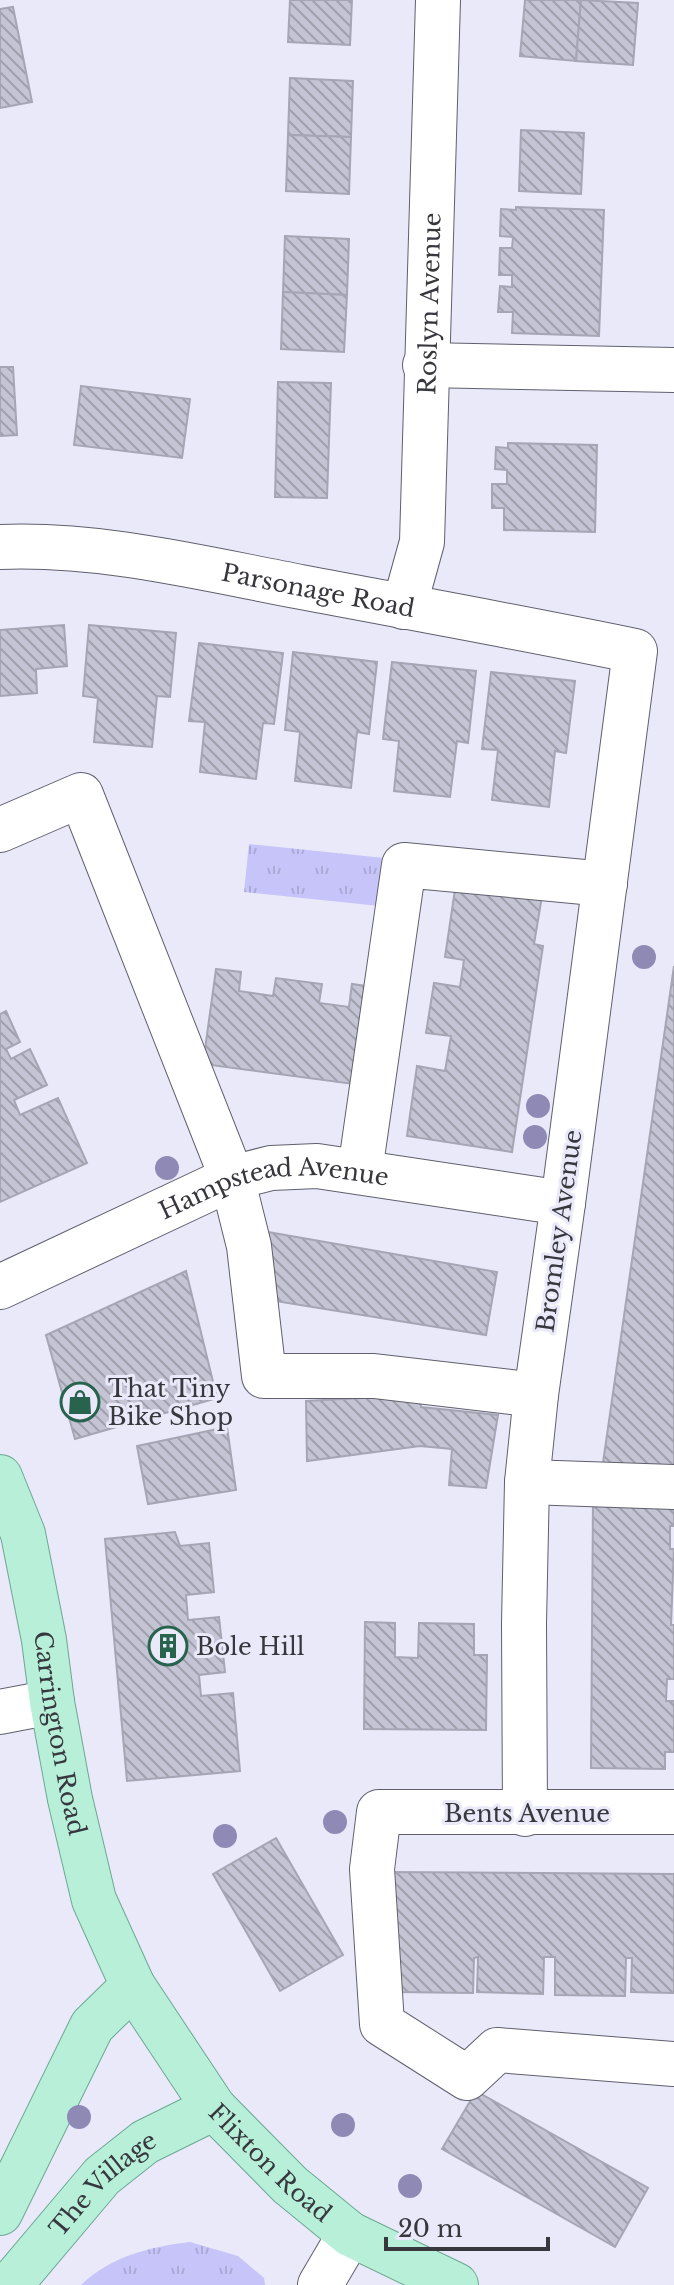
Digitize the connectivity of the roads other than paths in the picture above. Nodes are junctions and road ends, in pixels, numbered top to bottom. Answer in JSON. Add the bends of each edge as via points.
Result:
{"nodes":[{"id":1,"x":438,"y":0,"type":"edge"},
{"id":2,"x":425,"y":365,"type":"junction"},
{"id":3,"x":674,"y":370,"type":"edge"},
{"id":4,"x":0,"y":547,"type":"edge"},
{"id":5,"x":404,"y":607,"type":"junction"},
{"id":6,"x":635,"y":651,"type":"joint"},
{"id":7,"x":0,"y":830,"type":"edge"},
{"id":8,"x":605,"y":884,"type":"junction"},
{"id":9,"x":360,"y":1171,"type":"junction"},
{"id":10,"x":232,"y":1178,"type":"junction"},
{"id":11,"x":563,"y":1203,"type":"junction"},
{"id":12,"x":0,"y":1287,"type":"edge"},
{"id":13,"x":536,"y":1395,"type":"junction"},
{"id":14,"x":0,"y":1477,"type":"edge"},
{"id":15,"x":527,"y":1482,"type":"junction"},
{"id":16,"x":674,"y":1487,"type":"edge"},
{"id":17,"x":52,"y":1702,"type":"junction"},
{"id":18,"x":0,"y":1712,"type":"edge"},
{"id":19,"x":674,"y":1812,"type":"edge"},
{"id":20,"x":525,"y":1814,"type":"junction"},
{"id":21,"x":133,"y":1986,"type":"junction"},
{"id":22,"x":674,"y":2064,"type":"edge"},
{"id":23,"x":214,"y":2108,"type":"junction"},
{"id":24,"x":0,"y":2213,"type":"edge"},
{"id":25,"x":350,"y":2234,"type":"junction"},
{"id":26,"x":10,"y":2285,"type":"edge"},
{"id":27,"x":320,"y":2285,"type":"edge"},
{"id":28,"x":456,"y":2285,"type":"edge"}],
"edges":[{"from":1,"to":2,"type":"street","name":"Roslyn Avenue"},
{"from":2,"to":3,"type":"street"},
{"from":2,"to":5,"type":"street","name":"Roslyn Avenue","via":[[422,542]]},
{"from":4,"to":5,"type":"street","name":"Parsonage Road","via":[[136,555]]},
{"from":5,"to":6,"type":"street","name":"Parsonage Road"},
{"from":6,"to":8,"type":"street","name":"Bromley Avenue"},
{"from":7,"to":10,"type":"street","via":[[81,795]]},
{"from":8,"to":9,"type":"street","via":[[404,865]]},
{"from":8,"to":11,"type":"street","name":"Bromley Avenue"},
{"from":9,"to":10,"type":"street","name":"Hampstead Avenue","via":[[271,1168]]},
{"from":9,"to":11,"type":"street","name":"Hampstead Avenue"},
{"from":10,"to":12,"type":"street","name":"Hampstead Avenue"},
{"from":10,"to":13,"type":"street","via":[[249,1246],[264,1376],[374,1376]]},
{"from":11,"to":13,"type":"street","name":"Bromley Avenue"},
{"from":13,"to":15,"type":"street","name":"Bromley Avenue"},
{"from":14,"to":17,"type":"main road","name":"Carrington Road","via":[[23,1534]]},
{"from":15,"to":16,"type":"street"},
{"from":15,"to":20,"type":"street","name":"Bromley Avenue"},
{"from":17,"to":18,"type":"street"},
{"from":17,"to":21,"type":"main road","name":"Carrington Road","via":[[94,1900]]},
{"from":19,"to":20,"type":"street","name":"Bents Avenue"},
{"from":20,"to":22,"type":"street","name":"Bents Avenue","via":[[379,1812],[372,1869],[382,2024],[467,2078],[497,2050]]},
{"from":21,"to":23,"type":"main road","name":"Flixton Road"},
{"from":21,"to":24,"type":"main road","via":[[92,2026]]},
{"from":23,"to":25,"type":"main road","name":"Flixton Road","via":[[290,2185]]},
{"from":23,"to":26,"type":"main road","name":"The Village","via":[[145,2142],[102,2176]]},
{"from":25,"to":27,"type":"street"},
{"from":25,"to":28,"type":"main road","name":"Flixton Road"}]}
